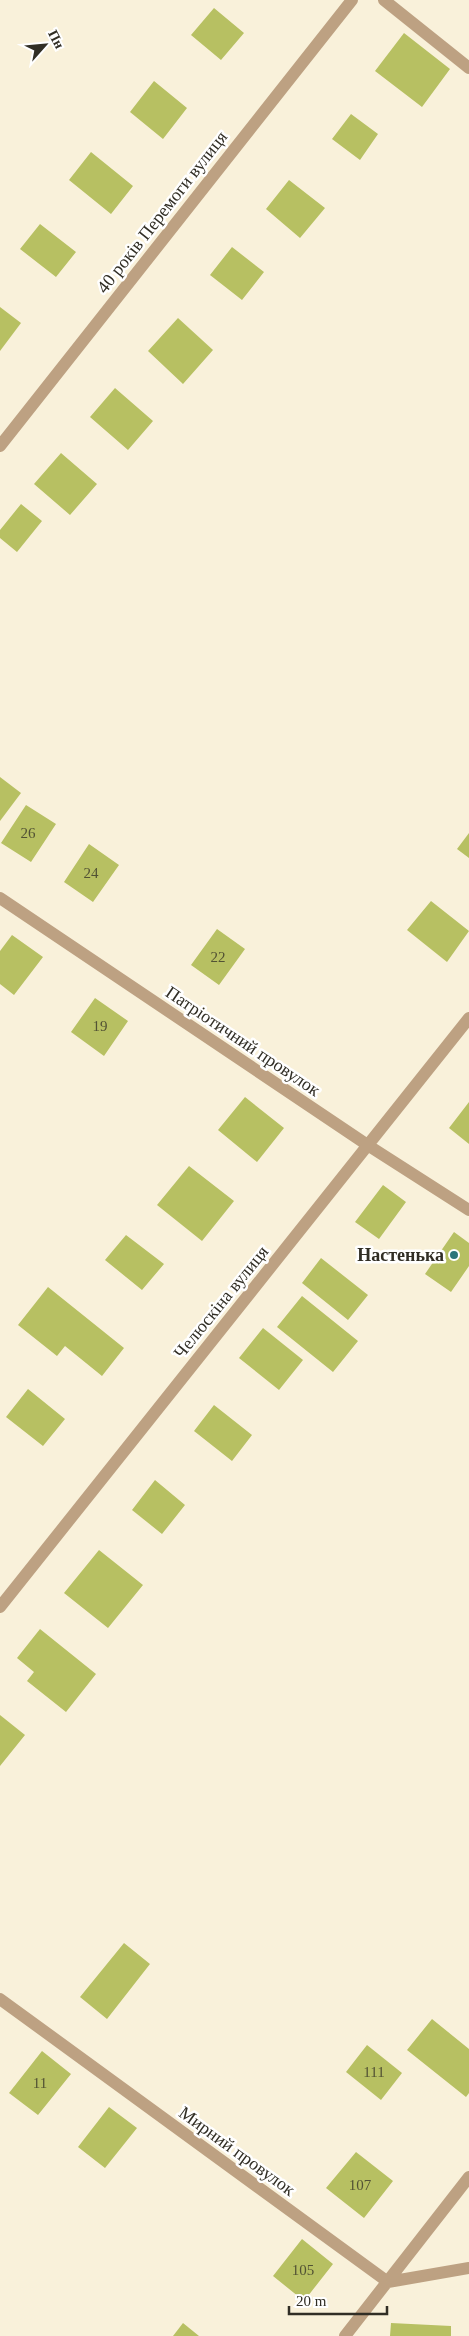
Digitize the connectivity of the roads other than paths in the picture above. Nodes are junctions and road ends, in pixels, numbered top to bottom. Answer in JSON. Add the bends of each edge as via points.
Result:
{"nodes":[{"id":1,"x":352,"y":0,"type":"edge"},
{"id":2,"x":384,"y":0,"type":"edge"},
{"id":3,"x":469,"y":68,"type":"edge"},
{"id":4,"x":0,"y":446,"type":"edge"},
{"id":5,"x":0,"y":898,"type":"edge"},
{"id":6,"x":469,"y":1018,"type":"edge"},
{"id":7,"x":369,"y":1146,"type":"junction"},
{"id":8,"x":469,"y":1210,"type":"edge"},
{"id":9,"x":0,"y":1607,"type":"edge"},
{"id":10,"x":0,"y":1999,"type":"edge"},
{"id":11,"x":469,"y":2177,"type":"edge"},
{"id":12,"x":469,"y":2268,"type":"edge"},
{"id":13,"x":388,"y":2282,"type":"junction"},
{"id":14,"x":345,"y":2336,"type":"edge"}],
"edges":[{"from":1,"to":4,"type":"street","name":"40 років Перемоги вулиця"},
{"from":2,"to":3,"type":"street"},
{"from":5,"to":7,"type":"street","name":"Патріотичний провулок"},
{"from":6,"to":7,"type":"street","name":"Челюскіна вулиця"},
{"from":7,"to":8,"type":"street","name":"Патріотичний провулок"},
{"from":7,"to":9,"type":"street","name":"Челюскіна вулиця"},
{"from":10,"to":13,"type":"street","name":"Мирний провулок"},
{"from":11,"to":13,"type":"street"},
{"from":12,"to":13,"type":"street"},
{"from":13,"to":14,"type":"street"}]}
